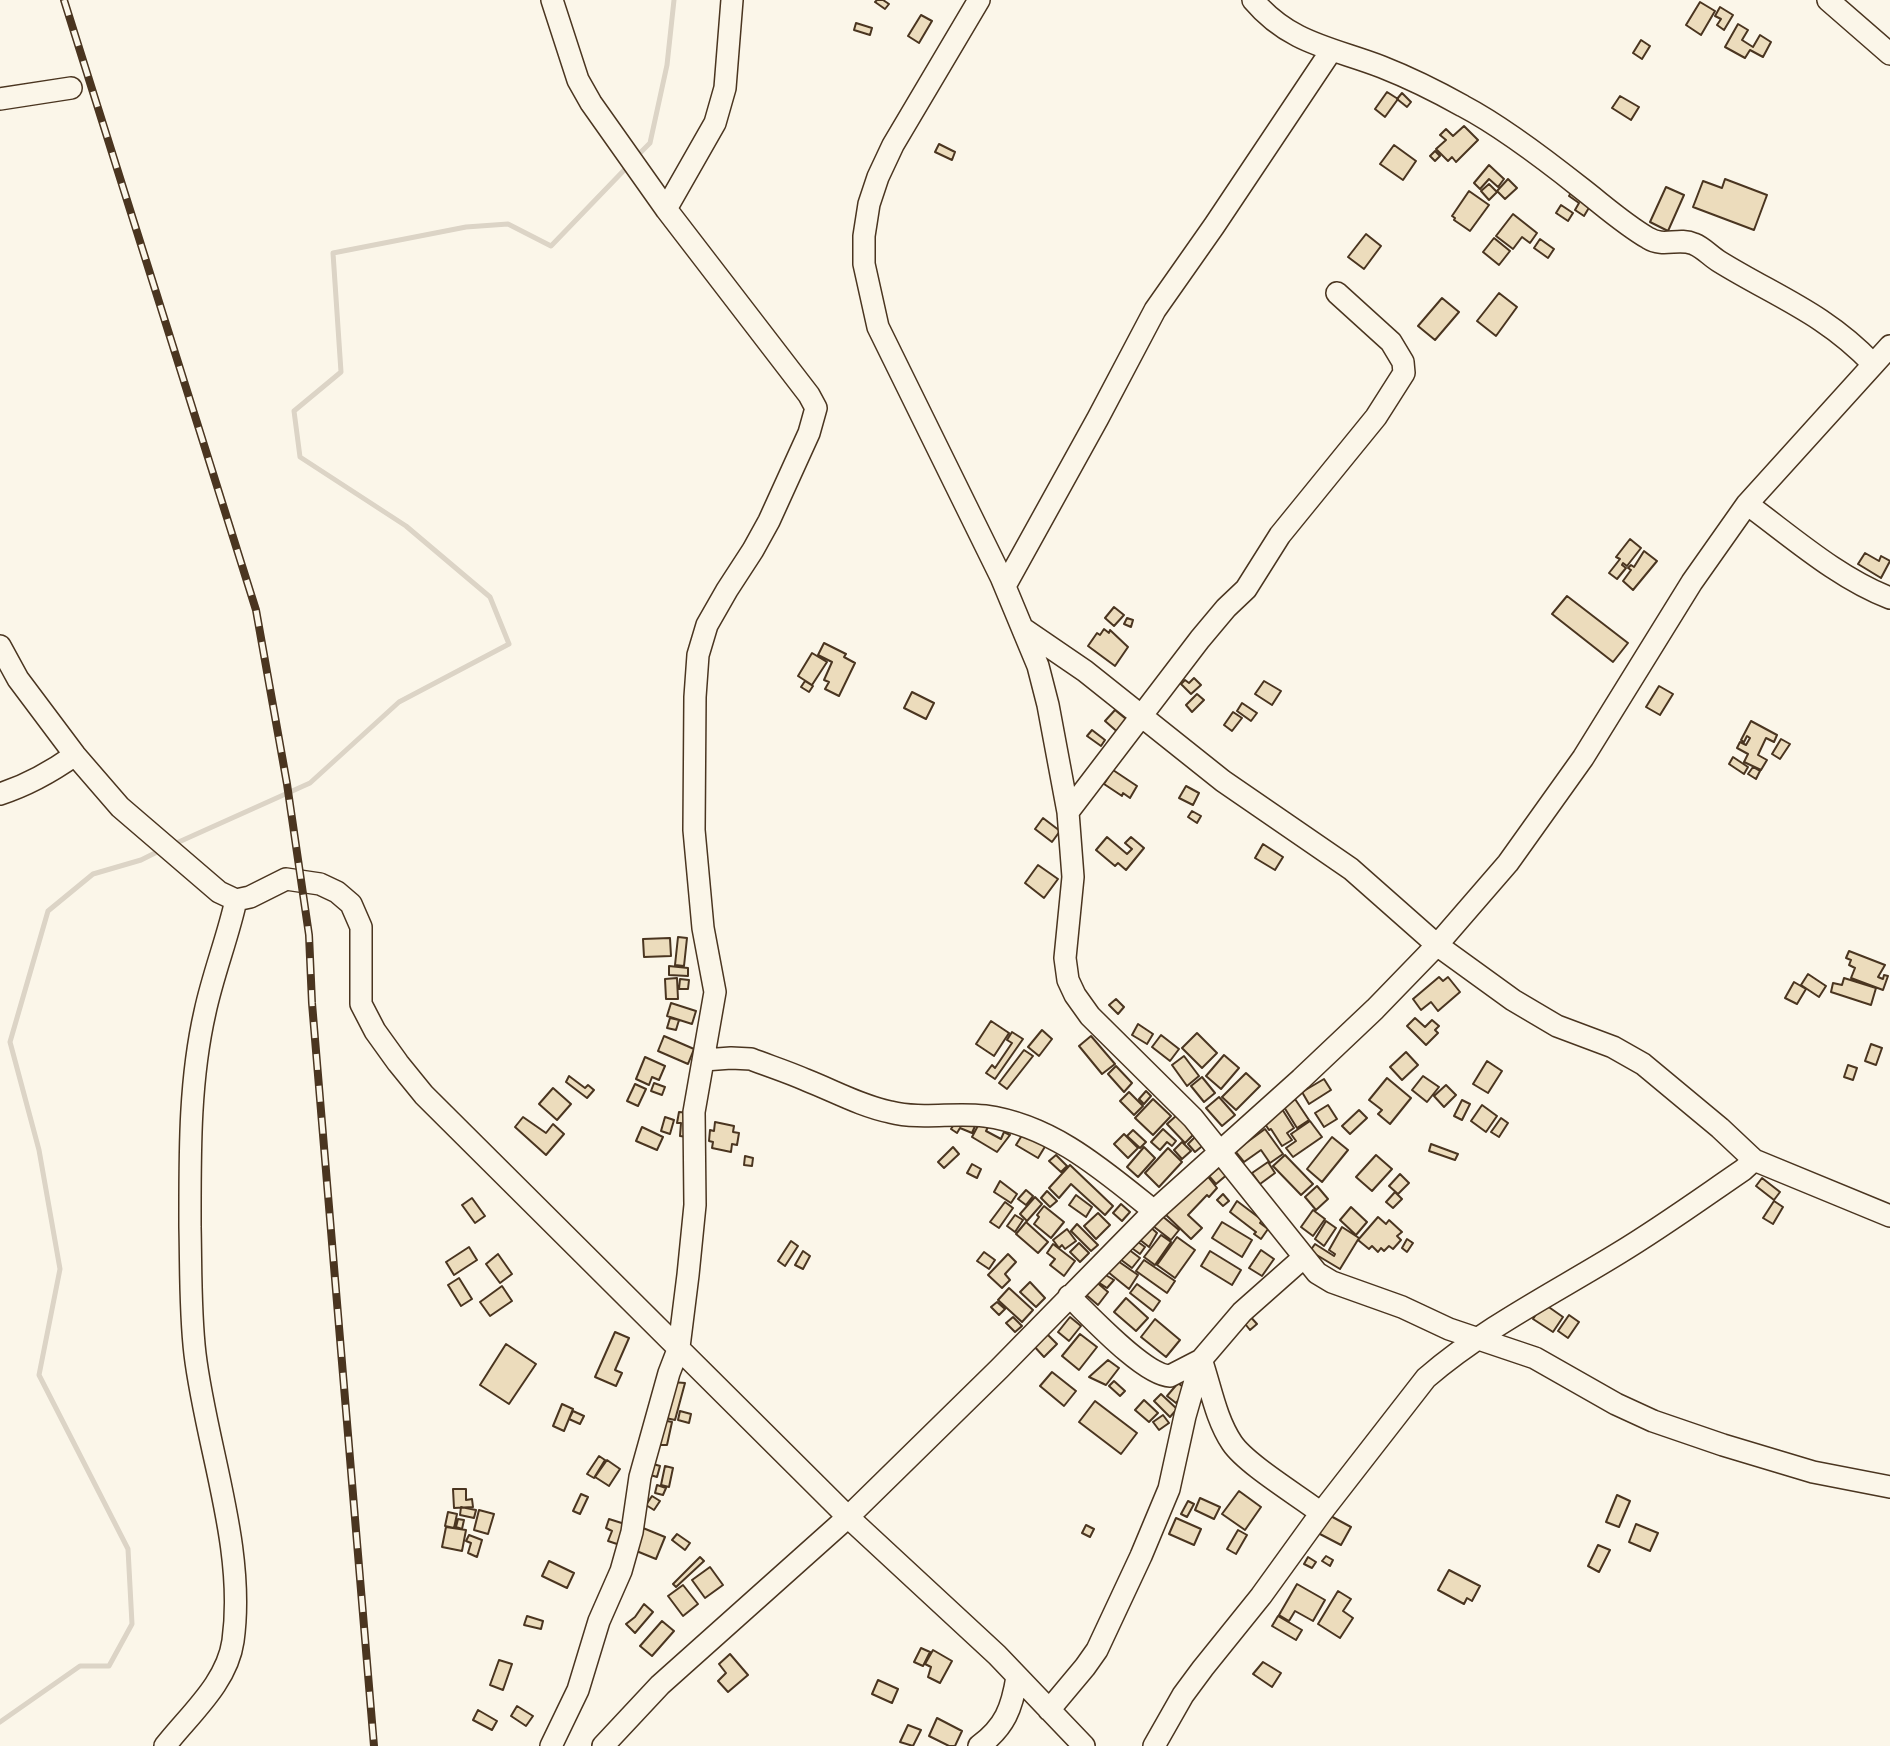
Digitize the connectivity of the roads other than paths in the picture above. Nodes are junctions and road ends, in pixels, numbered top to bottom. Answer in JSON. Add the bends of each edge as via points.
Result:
{"nodes":[{"id":1,"x":552,"y":0,"type":"edge"},
{"id":2,"x":732,"y":0,"type":"edge"},
{"id":3,"x":979,"y":0,"type":"edge"},
{"id":4,"x":1253,"y":0,"type":"edge"},
{"id":5,"x":1828,"y":0,"type":"edge"},
{"id":6,"x":1331,"y":51,"type":"junction"},
{"id":7,"x":1890,"y":54,"type":"edge"},
{"id":8,"x":71,"y":88,"type":"dead end"},
{"id":9,"x":0,"y":99,"type":"edge"},
{"id":10,"x":666,"y":209,"type":"junction"},
{"id":11,"x":1337,"y":293,"type":"dead end"},
{"id":12,"x":1890,"y":346,"type":"edge"},
{"id":13,"x":1873,"y":364,"type":"junction"},
{"id":14,"x":1747,"y":504,"type":"junction"},
{"id":15,"x":1005,"y":586,"type":"junction"},
{"id":16,"x":1890,"y":598,"type":"edge"},
{"id":17,"x":1025,"y":630,"type":"junction"},
{"id":18,"x":0,"y":646,"type":"edge"},
{"id":19,"x":1143,"y":716,"type":"junction"},
{"id":20,"x":75,"y":755,"type":"junction"},
{"id":21,"x":0,"y":794,"type":"edge"},
{"id":22,"x":1068,"y":813,"type":"junction"},
{"id":23,"x":236,"y":900,"type":"junction"},
{"id":24,"x":1437,"y":944,"type":"junction"},
{"id":25,"x":704,"y":1060,"type":"junction"},
{"id":26,"x":1219,"y":1151,"type":"junction"},
{"id":27,"x":1754,"y":1160,"type":"junction"},
{"id":28,"x":1154,"y":1211,"type":"junction"},
{"id":29,"x":1890,"y":1216,"type":"edge"},
{"id":30,"x":1303,"y":1258,"type":"junction"},
{"id":31,"x":1069,"y":1296,"type":"junction"},
{"id":32,"x":1479,"y":1339,"type":"junction"},
{"id":33,"x":679,"y":1347,"type":"junction"},
{"id":34,"x":1201,"y":1360,"type":"junction"},
{"id":35,"x":1890,"y":1487,"type":"edge"},
{"id":36,"x":1321,"y":1513,"type":"junction"},
{"id":37,"x":848,"y":1517,"type":"junction"},
{"id":38,"x":1017,"y":1677,"type":"junction"},
{"id":39,"x":1049,"y":1710,"type":"junction"},
{"id":40,"x":165,"y":1746,"type":"edge"},
{"id":41,"x":551,"y":1746,"type":"edge"},
{"id":42,"x":603,"y":1746,"type":"edge"},
{"id":43,"x":979,"y":1746,"type":"edge"},
{"id":44,"x":1084,"y":1746,"type":"edge"},
{"id":45,"x":1154,"y":1746,"type":"edge"}],
"edges":[{"from":1,"to":10,"type":"street","via":[[578,80]]},
{"from":2,"to":10,"type":"street","via":[[725,88],[715,123]]},
{"from":3,"to":15,"type":"street","via":[[878,177],[869,204],[864,264],[878,327]]},
{"from":4,"to":6,"type":"street","via":[[1276,23]]},
{"from":5,"to":7,"type":"street"},
{"from":6,"to":13,"type":"street","via":[[1383,67],[1465,107],[1651,240],[1666,244],[1684,241],[1702,248],[1717,261],[1809,311],[1849,339]]},
{"from":6,"to":15,"type":"street","via":[[1155,310]]},
{"from":8,"to":9,"type":"street"},
{"from":10,"to":25,"type":"street","via":[[816,408],[769,521],[707,625],[698,655],[694,830],[703,928],[715,992]]},
{"from":11,"to":19,"type":"street","via":[[1391,342],[1404,373],[1376,417],[1280,535],[1246,589],[1200,639]]},
{"from":12,"to":13,"type":"street"},
{"from":13,"to":14,"type":"street"},
{"from":14,"to":16,"type":"street","via":[[1829,564]]},
{"from":14,"to":24,"type":"street","via":[[1692,582],[1583,758],[1508,863]]},
{"from":15,"to":17,"type":"street"},
{"from":17,"to":19,"type":"street"},
{"from":17,"to":22,"type":"street","via":[[1048,705]]},
{"from":18,"to":20,"type":"street","via":[[18,679]]},
{"from":19,"to":22,"type":"street"},
{"from":19,"to":24,"type":"street","via":[[1223,780],[1351,869]]},
{"from":20,"to":21,"type":"street","via":[[51,772]]},
{"from":20,"to":23,"type":"street","via":[[120,807],[203,880]]},
{"from":22,"to":26,"type":"street","via":[[1073,877],[1065,958],[1068,980],[1084,1009],[1193,1118]]},
{"from":23,"to":33,"type":"street","via":[[286,879],[320,884],[351,904],[361,927],[361,1004],[398,1063],[424,1095]]},
{"from":23,"to":40,"type":"street","via":[[205,1012],[193,1083],[190,1198],[195,1355],[227,1521],[234,1580],[233,1640],[219,1679]]},
{"from":24,"to":26,"type":"street","via":[[1375,1009]]},
{"from":24,"to":27,"type":"street","via":[[1535,1014],[1643,1064]]},
{"from":25,"to":28,"type":"street","via":[[751,1059],[889,1112],[931,1118],[982,1116],[1031,1127],[1065,1144]]},
{"from":25,"to":33,"type":"street","via":[[694,1112],[695,1205]]},
{"from":26,"to":28,"type":"street"},
{"from":26,"to":30,"type":"street"},
{"from":27,"to":29,"type":"street"},
{"from":27,"to":32,"type":"street","via":[[1621,1252]]},
{"from":28,"to":31,"type":"street"},
{"from":30,"to":32,"type":"street","via":[[1332,1282]]},
{"from":30,"to":34,"type":"street","via":[[1242,1312]]},
{"from":31,"to":34,"type":"street","via":[[1156,1373],[1175,1375]]},
{"from":31,"to":37,"type":"street"},
{"from":32,"to":35,"type":"street","via":[[1535,1358],[1616,1404],[1691,1434],[1813,1472]]},
{"from":32,"to":36,"type":"street","via":[[1426,1378]]},
{"from":33,"to":37,"type":"street"},
{"from":33,"to":41,"type":"street","via":[[640,1477],[621,1572],[599,1621],[578,1690]]},
{"from":34,"to":36,"type":"street","via":[[1233,1446]]},
{"from":34,"to":39,"type":"street","via":[[1169,1489],[1141,1556],[1097,1650]]},
{"from":36,"to":45,"type":"street","via":[[1183,1695]]},
{"from":37,"to":38,"type":"street"},
{"from":37,"to":42,"type":"street","via":[[660,1685]]},
{"from":38,"to":39,"type":"street"},
{"from":38,"to":43,"type":"street","via":[[1008,1716]]},
{"from":39,"to":44,"type":"street"}]}
